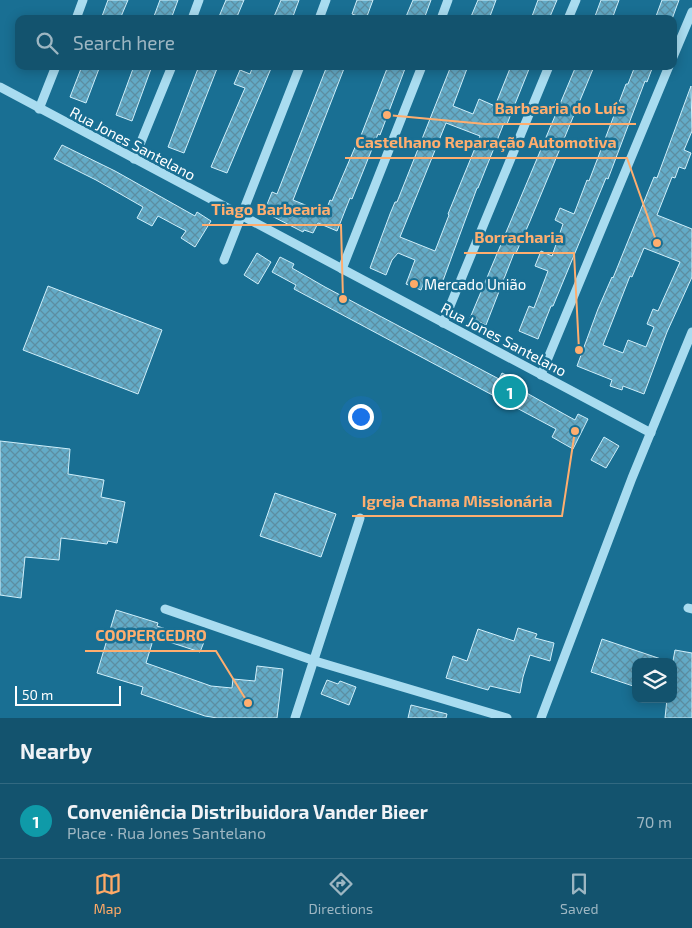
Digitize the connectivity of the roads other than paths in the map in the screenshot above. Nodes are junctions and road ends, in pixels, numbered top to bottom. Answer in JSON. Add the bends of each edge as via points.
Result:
{"nodes":[{"id":1,"x":83,"y":0,"type":"edge"},
{"id":2,"x":200,"y":0,"type":"edge"},
{"id":3,"x":326,"y":0,"type":"edge"},
{"id":4,"x":448,"y":0,"type":"edge"},
{"id":5,"x":576,"y":0,"type":"edge"},
{"id":6,"x":692,"y":12,"type":"edge"},
{"id":7,"x":77,"y":15,"type":"edge"},
{"id":8,"x":194,"y":15,"type":"edge"},
{"id":9,"x":320,"y":15,"type":"edge"},
{"id":10,"x":442,"y":15,"type":"edge"},
{"id":11,"x":570,"y":15,"type":"edge"},
{"id":12,"x":677,"y":48,"type":"edge"},
{"id":13,"x":54,"y":70,"type":"edge"},
{"id":14,"x":170,"y":70,"type":"edge"},
{"id":15,"x":298,"y":70,"type":"edge"},
{"id":16,"x":420,"y":70,"type":"edge"},
{"id":17,"x":546,"y":70,"type":"edge"},
{"id":18,"x":667,"y":70,"type":"edge"},
{"id":19,"x":0,"y":87,"type":"edge"},
{"id":20,"x":39,"y":109,"type":"junction"},
{"id":21,"x":134,"y":159,"type":"junction"},
{"id":22,"x":241,"y":216,"type":"junction"},
{"id":23,"x":224,"y":260,"type":"dead end"},
{"id":24,"x":342,"y":269,"type":"junction"},
{"id":25,"x":443,"y":323,"type":"junction"},
{"id":26,"x":692,"y":332,"type":"edge"},
{"id":27,"x":541,"y":374,"type":"junction"},
{"id":28,"x":651,"y":432,"type":"junction"},
{"id":29,"x":360,"y":518,"type":"dead end"},
{"id":30,"x":165,"y":609,"type":"dead end"},
{"id":31,"x":315,"y":661,"type":"junction"},
{"id":32,"x":295,"y":718,"type":"edge"},
{"id":33,"x":507,"y":718,"type":"edge"},
{"id":34,"x":541,"y":718,"type":"edge"}],
"edges":[{"from":1,"to":7,"type":"street"},
{"from":2,"to":8,"type":"street"},
{"from":3,"to":9,"type":"street"},
{"from":4,"to":10,"type":"street"},
{"from":5,"to":11,"type":"street"},
{"from":6,"to":12,"type":"street"},
{"from":13,"to":20,"type":"street"},
{"from":14,"to":21,"type":"street"},
{"from":15,"to":22,"type":"street"},
{"from":16,"to":24,"type":"street"},
{"from":17,"to":25,"type":"street"},
{"from":18,"to":27,"type":"street"},
{"from":19,"to":20,"type":"street","name":"Rua Jones Santelano"},
{"from":20,"to":21,"type":"street","name":"Rua Jones Santelano"},
{"from":21,"to":22,"type":"street","name":"Rua Jones Santelano"},
{"from":22,"to":23,"type":"street"},
{"from":22,"to":24,"type":"street","name":"Rua Jones Santelano"},
{"from":24,"to":25,"type":"street","name":"Rua Jones Santelano"},
{"from":25,"to":27,"type":"street","name":"Rua Jones Santelano"},
{"from":26,"to":28,"type":"street"},
{"from":27,"to":28,"type":"street","name":"Rua Jones Santelano"},
{"from":28,"to":34,"type":"street"},
{"from":29,"to":31,"type":"street"},
{"from":30,"to":31,"type":"street"},
{"from":31,"to":32,"type":"street"},
{"from":31,"to":33,"type":"street"}]}
